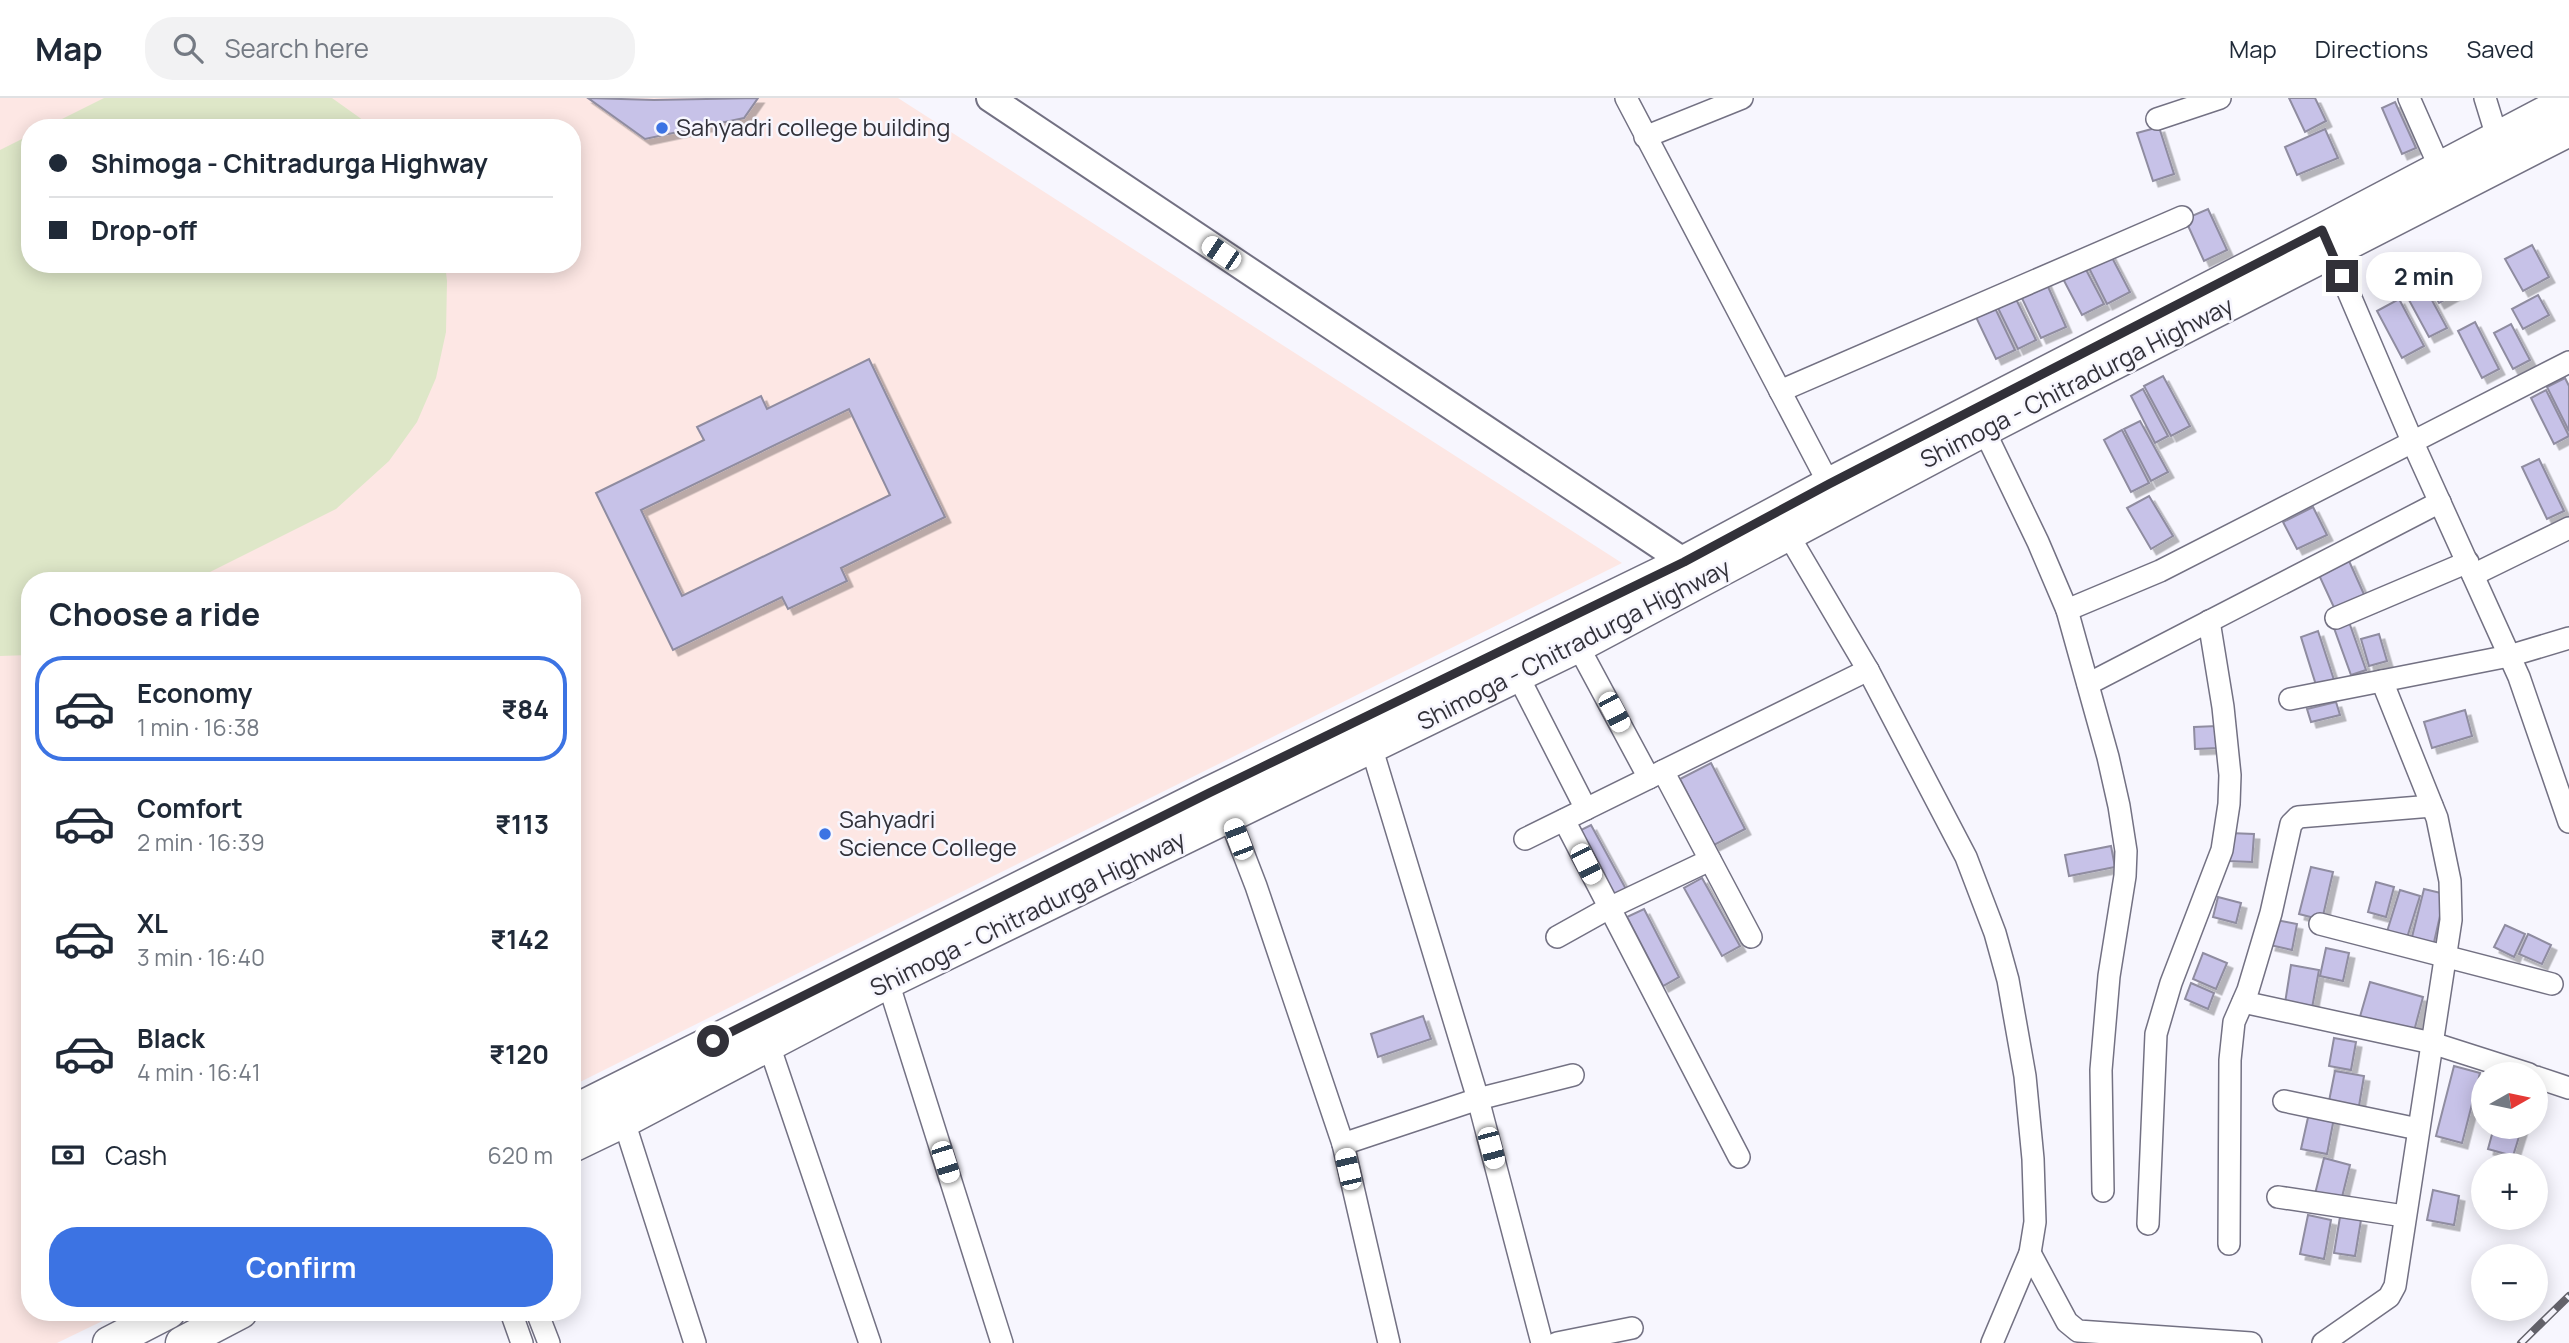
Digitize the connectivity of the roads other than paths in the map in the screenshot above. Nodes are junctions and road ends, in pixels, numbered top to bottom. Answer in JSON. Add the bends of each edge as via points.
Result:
{"nodes":[{"id":1,"x":990,"y":98,"type":"edge"},
{"id":2,"x":1626,"y":98,"type":"edge"},
{"id":3,"x":1742,"y":98,"type":"edge"},
{"id":4,"x":2220,"y":98,"type":"edge"},
{"id":5,"x":2409,"y":98,"type":"edge"},
{"id":6,"x":2485,"y":98,"type":"edge"},
{"id":7,"x":2569,"y":100,"type":"edge"},
{"id":8,"x":1711,"y":104,"type":"edge"},
{"id":9,"x":2157,"y":120,"type":"dead end"},
{"id":10,"x":2569,"y":130,"type":"edge"},
{"id":11,"x":2497,"y":136,"type":"junction"},
{"id":12,"x":1646,"y":137,"type":"junction"},
{"id":13,"x":2440,"y":168,"type":"junction"},
{"id":14,"x":2182,"y":216,"type":"dead end"},
{"id":15,"x":2327,"y":241,"type":"junction"},
{"id":16,"x":2569,"y":362,"type":"edge"},
{"id":17,"x":1780,"y":391,"type":"junction"},
{"id":18,"x":1984,"y":430,"type":"junction"},
{"id":19,"x":2413,"y":443,"type":"junction"},
{"id":20,"x":1829,"y":484,"type":"junction"},
{"id":21,"x":2440,"y":502,"type":"junction"},
{"id":22,"x":2569,"y":528,"type":"edge"},
{"id":23,"x":1789,"y":536,"type":"junction"},
{"id":24,"x":2470,"y":568,"type":"junction"},
{"id":25,"x":1696,"y":570,"type":"junction"},
{"id":26,"x":2067,"y":610,"type":"junction"},
{"id":27,"x":2336,"y":618,"type":"dead end"},
{"id":28,"x":2209,"y":621,"type":"junction"},
{"id":29,"x":2569,"y":638,"type":"edge"},
{"id":30,"x":1578,"y":646,"type":"junction"},
{"id":31,"x":2509,"y":656,"type":"junction"},
{"id":32,"x":1868,"y":670,"type":"junction"},
{"id":33,"x":1517,"y":676,"type":"junction"},
{"id":34,"x":2382,"y":681,"type":"junction"},
{"id":35,"x":2088,"y":684,"type":"junction"},
{"id":36,"x":2290,"y":699,"type":"dead end"},
{"id":37,"x":1371,"y":746,"type":"junction"},
{"id":38,"x":1656,"y":775,"type":"junction"},
{"id":39,"x":2432,"y":806,"type":"junction"},
{"id":40,"x":1586,"y":809,"type":"junction"},
{"id":41,"x":1229,"y":816,"type":"junction"},
{"id":42,"x":1564,"y":820,"type":"junction"},
{"id":43,"x":2569,"y":822,"type":"edge"},
{"id":44,"x":1525,"y":839,"type":"dead end"},
{"id":45,"x":1710,"y":860,"type":"junction"},
{"id":46,"x":1609,"y":908,"type":"junction"},
{"id":47,"x":2320,"y":924,"type":"dead end"},
{"id":48,"x":1557,"y":937,"type":"dead end"},
{"id":49,"x":1751,"y":937,"type":"dead end"},
{"id":50,"x":2446,"y":956,"type":"junction"},
{"id":51,"x":888,"y":982,"type":"junction"},
{"id":52,"x":2552,"y":984,"type":"dead end"},
{"id":53,"x":2243,"y":1002,"type":"junction"},
{"id":54,"x":2432,"y":1043,"type":"junction"},
{"id":55,"x":769,"y":1045,"type":"junction"},
{"id":56,"x":2491,"y":1062,"type":"edge"},
{"id":57,"x":1573,"y":1074,"type":"dead end"},
{"id":58,"x":2548,"y":1081,"type":"edge"},
{"id":59,"x":2569,"y":1088,"type":"edge"},
{"id":60,"x":615,"y":1090,"type":"junction"},
{"id":61,"x":1478,"y":1099,"type":"junction"},
{"id":62,"x":2284,"y":1101,"type":"dead end"},
{"id":63,"x":581,"y":1107,"type":"edge"},
{"id":64,"x":624,"y":1121,"type":"junction"},
{"id":65,"x":2418,"y":1129,"type":"junction"},
{"id":66,"x":581,"y":1142,"type":"edge"},
{"id":67,"x":1343,"y":1144,"type":"junction"},
{"id":68,"x":1739,"y":1157,"type":"dead end"},
{"id":69,"x":2103,"y":1191,"type":"dead end"},
{"id":70,"x":2278,"y":1197,"type":"dead end"},
{"id":71,"x":2404,"y":1216,"type":"junction"},
{"id":72,"x":2148,"y":1224,"type":"dead end"},
{"id":73,"x":2229,"y":1244,"type":"dead end"},
{"id":74,"x":2030,"y":1253,"type":"junction"},
{"id":75,"x":152,"y":1321,"type":"edge"},
{"id":76,"x":224,"y":1321,"type":"edge"},
{"id":77,"x":513,"y":1321,"type":"edge"},
{"id":78,"x":540,"y":1321,"type":"edge"},
{"id":79,"x":1632,"y":1328,"type":"dead end"},
{"id":80,"x":2077,"y":1337,"type":"edge"},
{"id":81,"x":109,"y":1343,"type":"edge"},
{"id":82,"x":182,"y":1343,"type":"edge"},
{"id":83,"x":522,"y":1343,"type":"edge"},
{"id":84,"x":549,"y":1343,"type":"edge"},
{"id":85,"x":695,"y":1343,"type":"edge"},
{"id":86,"x":870,"y":1343,"type":"edge"},
{"id":87,"x":1002,"y":1343,"type":"edge"},
{"id":88,"x":1389,"y":1343,"type":"edge"},
{"id":89,"x":1542,"y":1343,"type":"edge"},
{"id":90,"x":1557,"y":1343,"type":"edge"},
{"id":91,"x":1992,"y":1343,"type":"edge"},
{"id":92,"x":2251,"y":1343,"type":"edge"},
{"id":93,"x":2323,"y":1343,"type":"edge"}],
"edges":[{"from":1,"to":25,"type":"street"},
{"from":2,"to":12,"type":"street"},
{"from":3,"to":8,"type":"street"},
{"from":4,"to":9,"type":"street"},
{"from":5,"to":13,"type":"street"},
{"from":6,"to":11,"type":"street"},
{"from":7,"to":11,"type":"main road","name":"Shimoga - Chitradurga Highway"},
{"from":8,"to":12,"type":"street"},
{"from":10,"to":15,"type":"main road","name":"Shimoga - Chitradurga Highway"},
{"from":11,"to":13,"type":"main road","name":"Shimoga - Chitradurga Highway"},
{"from":12,"to":17,"type":"street"},
{"from":13,"to":15,"type":"main road","name":"Shimoga - Chitradurga Highway"},
{"from":14,"to":17,"type":"street"},
{"from":15,"to":18,"type":"main road","name":"Shimoga - Chitradurga Highway"},
{"from":15,"to":19,"type":"street"},
{"from":15,"to":20,"type":"main road","name":"Shimoga - Chitradurga Highway"},
{"from":16,"to":19,"type":"street"},
{"from":17,"to":20,"type":"street"},
{"from":18,"to":23,"type":"main road","name":"Shimoga - Chitradurga Highway"},
{"from":18,"to":26,"type":"street"},
{"from":19,"to":21,"type":"street"},
{"from":19,"to":26,"type":"street","via":[[2160,571]]},
{"from":20,"to":25,"type":"main road","name":"Shimoga - Chitradurga Highway"},
{"from":21,"to":24,"type":"street"},
{"from":21,"to":28,"type":"street"},
{"from":22,"to":24,"type":"street"},
{"from":23,"to":25,"type":"main road","name":"Shimoga - Chitradurga Highway"},
{"from":23,"to":32,"type":"street"},
{"from":24,"to":27,"type":"street"},
{"from":24,"to":31,"type":"street"},
{"from":25,"to":30,"type":"main road","name":"Shimoga - Chitradurga Highway"},
{"from":25,"to":60,"type":"main road","name":"Shimoga - Chitradurga Highway","via":[[1209,793]]},
{"from":26,"to":35,"type":"street"},
{"from":28,"to":35,"type":"street"},
{"from":28,"to":72,"type":"street","via":[[2223,707],[2229,804],[2222,850],[2156,1034]]},
{"from":29,"to":31,"type":"street"},
{"from":30,"to":33,"type":"main road","name":"Shimoga - Chitradurga Highway"},
{"from":30,"to":38,"type":"street"},
{"from":31,"to":34,"type":"street"},
{"from":31,"to":43,"type":"street"},
{"from":32,"to":38,"type":"street"},
{"from":32,"to":74,"type":"street","via":[[1966,857],[1995,933],[2025,1076],[2035,1222]]},
{"from":33,"to":37,"type":"main road","name":"Shimoga - Chitradurga Highway"},
{"from":33,"to":40,"type":"street"},
{"from":34,"to":36,"type":"street"},
{"from":34,"to":39,"type":"street"},
{"from":35,"to":69,"type":"street","via":[[2126,851],[2101,1070]]},
{"from":37,"to":41,"type":"main road","name":"Shimoga - Chitradurga Highway"},
{"from":37,"to":61,"type":"street"},
{"from":38,"to":40,"type":"street"},
{"from":38,"to":45,"type":"street"},
{"from":39,"to":50,"type":"street","via":[[2451,881]]},
{"from":39,"to":53,"type":"street","via":[[2293,820]]},
{"from":40,"to":42,"type":"street"},
{"from":41,"to":51,"type":"main road","name":"Shimoga - Chitradurga Highway"},
{"from":41,"to":67,"type":"street"},
{"from":42,"to":44,"type":"street"},
{"from":42,"to":46,"type":"street"},
{"from":45,"to":46,"type":"street"},
{"from":45,"to":49,"type":"street"},
{"from":46,"to":48,"type":"street"},
{"from":46,"to":68,"type":"street"},
{"from":47,"to":50,"type":"street"},
{"from":50,"to":52,"type":"street"},
{"from":50,"to":54,"type":"street"},
{"from":51,"to":55,"type":"main road","name":"Shimoga - Chitradurga Highway"},
{"from":51,"to":87,"type":"street"},
{"from":53,"to":54,"type":"street"},
{"from":53,"to":73,"type":"street","via":[[2234,1022],[2230,1060]]},
{"from":54,"to":56,"type":"street"},
{"from":54,"to":65,"type":"street"},
{"from":55,"to":64,"type":"main road","name":"Shimoga - Chitradurga Highway"},
{"from":55,"to":86,"type":"street"},
{"from":57,"to":61,"type":"street"},
{"from":58,"to":59,"type":"street"},
{"from":60,"to":63,"type":"main road","name":"Shimoga - Chitradurga Highway"},
{"from":60,"to":64,"type":"street"},
{"from":61,"to":67,"type":"street"},
{"from":61,"to":89,"type":"street"},
{"from":62,"to":65,"type":"street"},
{"from":64,"to":66,"type":"main road","name":"Shimoga - Chitradurga Highway"},
{"from":64,"to":85,"type":"street"},
{"from":65,"to":71,"type":"street"},
{"from":67,"to":88,"type":"street"},
{"from":70,"to":71,"type":"street"},
{"from":71,"to":93,"type":"street","via":[[2395,1286],[2389,1297]]},
{"from":74,"to":80,"type":"street"},
{"from":74,"to":91,"type":"street"},
{"from":75,"to":81,"type":"main road"},
{"from":76,"to":82,"type":"main road"},
{"from":77,"to":83,"type":"street"},
{"from":78,"to":84,"type":"street"},
{"from":79,"to":90,"type":"street"},
{"from":80,"to":92,"type":"street"}]}
